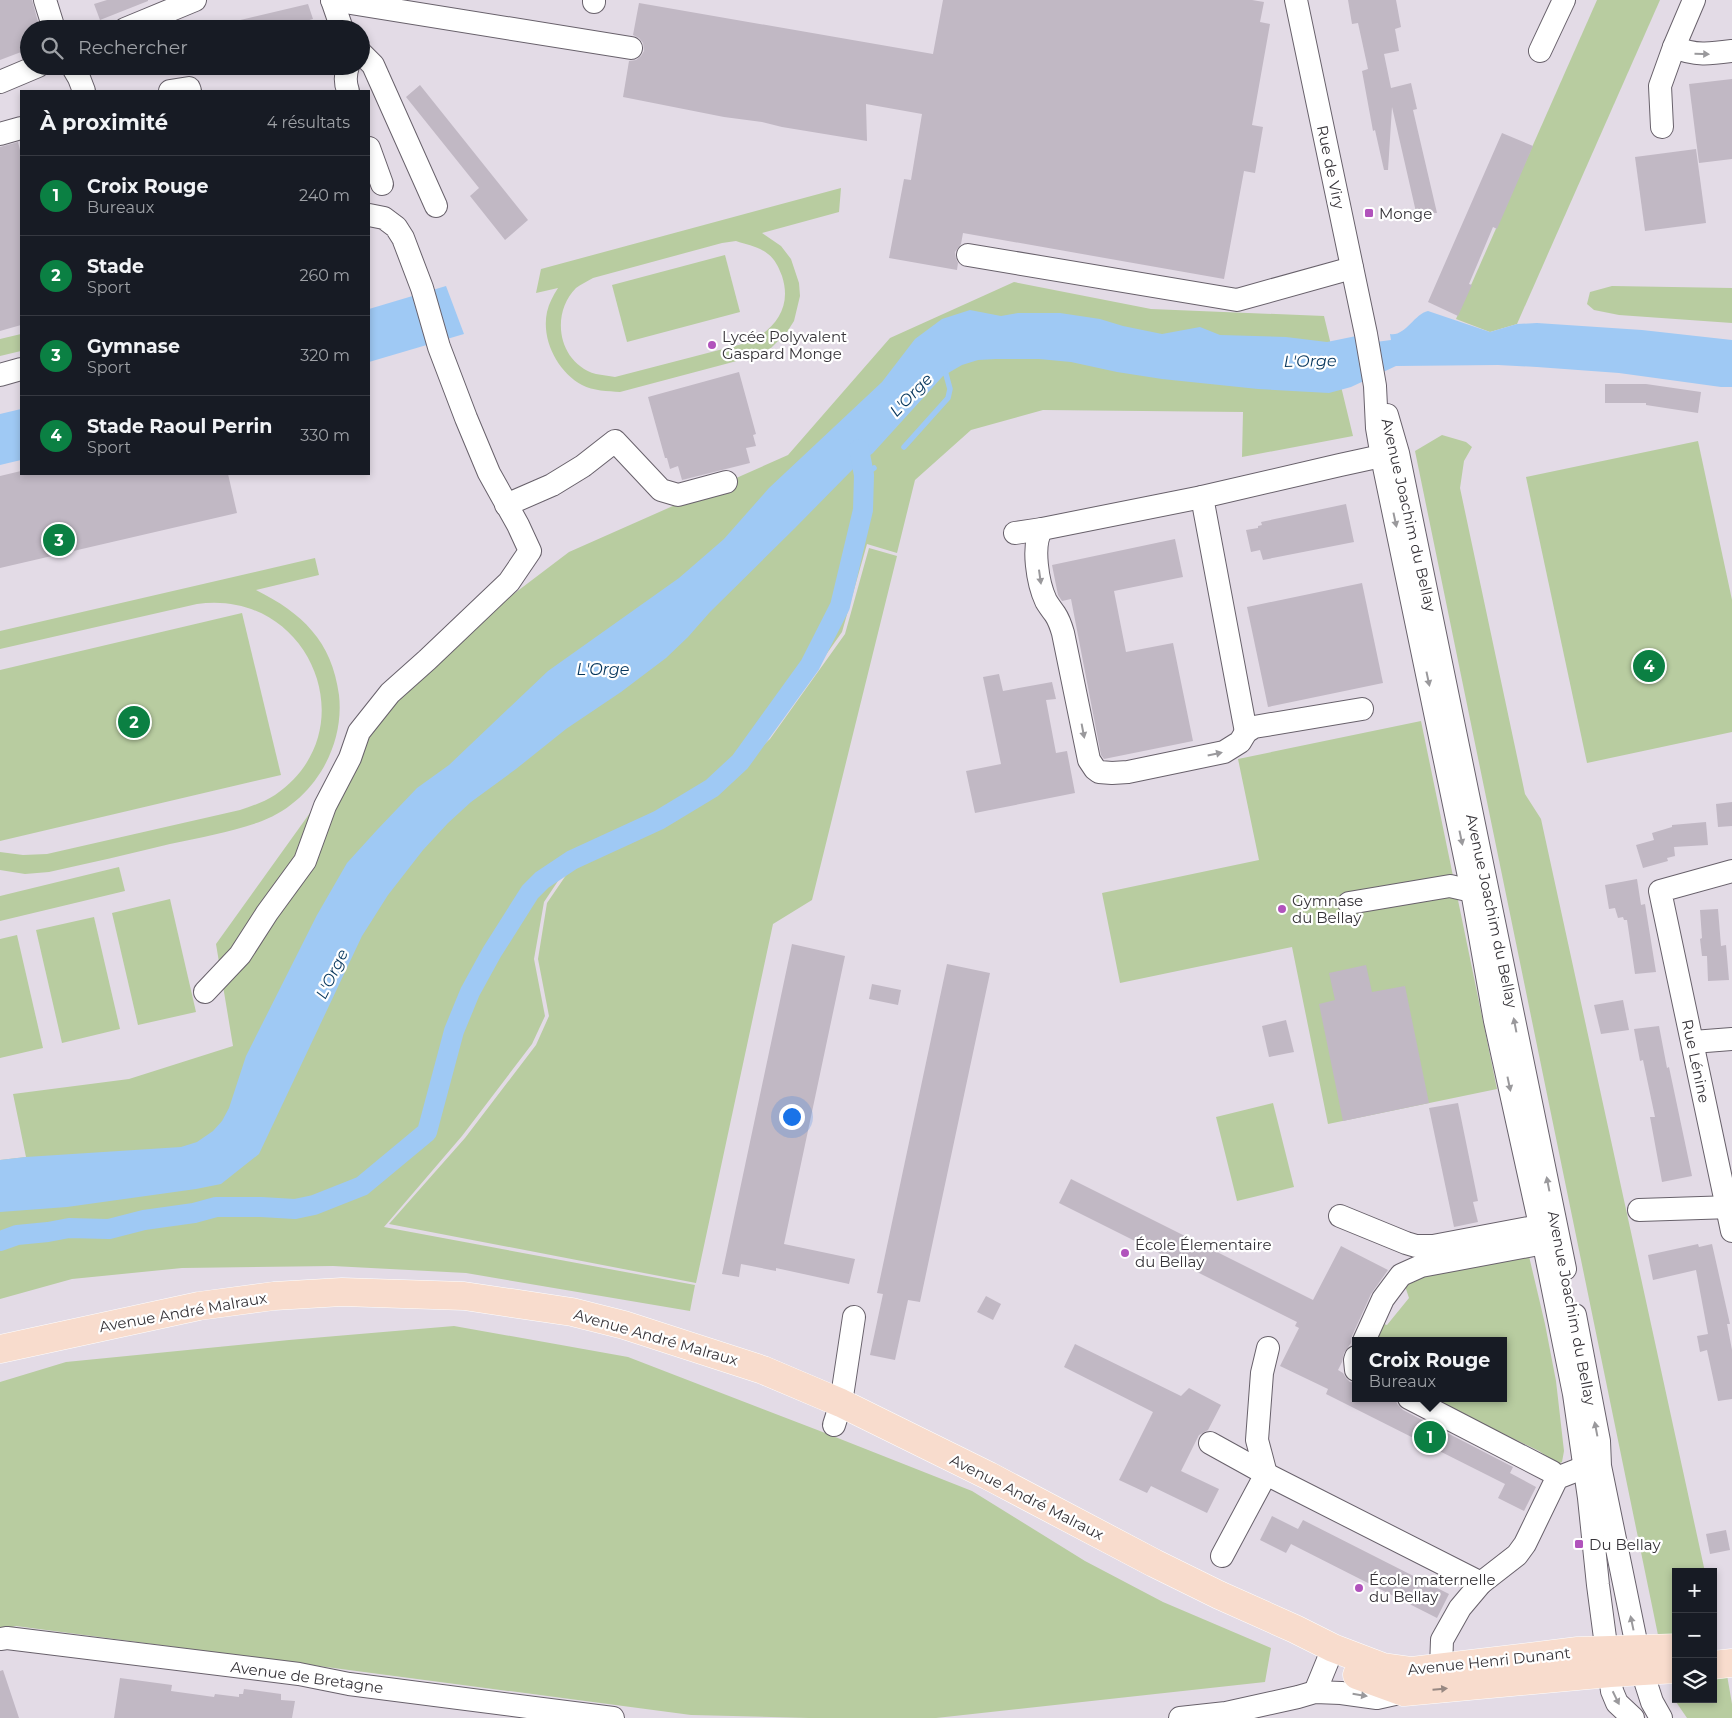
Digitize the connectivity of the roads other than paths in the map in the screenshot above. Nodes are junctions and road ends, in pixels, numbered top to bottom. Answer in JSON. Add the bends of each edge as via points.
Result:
{"nodes":[{"id":1,"x":45,"y":0,"type":"edge"},
{"id":2,"x":195,"y":0,"type":"edge"},
{"id":3,"x":332,"y":0,"type":"edge"},
{"id":4,"x":1296,"y":0,"type":"edge"},
{"id":5,"x":1564,"y":0,"type":"edge"},
{"id":6,"x":1694,"y":0,"type":"edge"},
{"id":7,"x":51,"y":20,"type":"edge"},
{"id":8,"x":147,"y":20,"type":"edge"},
{"id":9,"x":339,"y":20,"type":"edge"},
{"id":10,"x":631,"y":48,"type":"dead end"},
{"id":11,"x":1674,"y":48,"type":"junction"},
{"id":12,"x":1540,"y":51,"type":"dead end"},
{"id":13,"x":1732,"y":51,"type":"edge"},
{"id":14,"x":370,"y":63,"type":"edge"},
{"id":15,"x":20,"y":74,"type":"edge"},
{"id":16,"x":77,"y":75,"type":"edge"},
{"id":17,"x":346,"y":75,"type":"edge"},
{"id":18,"x":0,"y":82,"type":"edge"},
{"id":19,"x":84,"y":90,"type":"edge"},
{"id":20,"x":176,"y":90,"type":"edge"},
{"id":21,"x":190,"y":90,"type":"edge"},
{"id":22,"x":348,"y":90,"type":"edge"},
{"id":23,"x":1662,"y":127,"type":"dead end"},
{"id":24,"x":20,"y":128,"type":"edge"},
{"id":25,"x":0,"y":134,"type":"edge"},
{"id":26,"x":370,"y":151,"type":"edge"},
{"id":27,"x":382,"y":184,"type":"dead end"},
{"id":28,"x":436,"y":206,"type":"dead end"},
{"id":29,"x":370,"y":215,"type":"edge"},
{"id":30,"x":968,"y":255,"type":"dead end"},
{"id":31,"x":1352,"y":268,"type":"junction"},
{"id":32,"x":1370,"y":358,"type":"joint"},
{"id":33,"x":20,"y":369,"type":"edge"},
{"id":34,"x":0,"y":375,"type":"edge"},
{"id":35,"x":1390,"y":455,"type":"junction"},
{"id":36,"x":726,"y":482,"type":"dead end"},
{"id":37,"x":1202,"y":497,"type":"junction"},
{"id":38,"x":506,"y":505,"type":"junction"},
{"id":39,"x":1042,"y":529,"type":"junction"},
{"id":40,"x":1015,"y":533,"type":"dead end"},
{"id":41,"x":1362,"y":709,"type":"dead end"},
{"id":42,"x":1246,"y":732,"type":"junction"},
{"id":43,"x":1732,"y":871,"type":"edge"},
{"id":44,"x":1480,"y":891,"type":"junction"},
{"id":45,"x":1349,"y":903,"type":"dead end"},
{"id":46,"x":205,"y":992,"type":"dead end"},
{"id":47,"x":1732,"y":1039,"type":"edge"},
{"id":48,"x":1693,"y":1042,"type":"junction"},
{"id":49,"x":1730,"y":1207,"type":"edge"},
{"id":50,"x":1639,"y":1210,"type":"dead end"},
{"id":51,"x":1340,"y":1216,"type":"dead end"},
{"id":52,"x":1732,"y":1231,"type":"edge"},
{"id":53,"x":1550,"y":1233,"type":"junction"},
{"id":54,"x":854,"y":1317,"type":"dead end"},
{"id":55,"x":1366,"y":1337,"type":"edge"},
{"id":56,"x":1268,"y":1348,"type":"dead end"},
{"id":57,"x":0,"y":1349,"type":"edge"},
{"id":58,"x":1417,"y":1402,"type":"edge"},
{"id":59,"x":837,"y":1414,"type":"junction"},
{"id":60,"x":1210,"y":1443,"type":"dead end"},
{"id":61,"x":1593,"y":1466,"type":"junction"},
{"id":62,"x":1266,"y":1474,"type":"junction"},
{"id":63,"x":1557,"y":1478,"type":"junction"},
{"id":64,"x":1222,"y":1556,"type":"dead end"},
{"id":65,"x":1481,"y":1583,"type":"junction"},
{"id":66,"x":0,"y":1639,"type":"edge"},
{"id":67,"x":1732,"y":1645,"type":"edge"},
{"id":68,"x":1717,"y":1646,"type":"edge"},
{"id":69,"x":1672,"y":1649,"type":"edge"},
{"id":70,"x":1330,"y":1656,"type":"junction"},
{"id":71,"x":1640,"y":1660,"type":"junction"},
{"id":72,"x":1608,"y":1661,"type":"junction"},
{"id":73,"x":1732,"y":1663,"type":"edge"},
{"id":74,"x":1717,"y":1665,"type":"edge"},
{"id":75,"x":1441,"y":1668,"type":"junction"},
{"id":76,"x":1672,"y":1668,"type":"edge"},
{"id":77,"x":1315,"y":1692,"type":"junction"},
{"id":78,"x":1404,"y":1692,"type":"junction"},
{"id":79,"x":613,"y":1718,"type":"edge"},
{"id":80,"x":1180,"y":1718,"type":"edge"},
{"id":81,"x":1633,"y":1718,"type":"edge"},
{"id":82,"x":1661,"y":1718,"type":"edge"}],
"edges":[{"from":1,"to":7,"type":"street"},
{"from":2,"to":8,"type":"street"},
{"from":3,"to":9,"type":"street"},
{"from":3,"to":10,"type":"street"},
{"from":4,"to":31,"type":"street","name":"Rue de Viry"},
{"from":5,"to":12,"type":"street"},
{"from":6,"to":11,"type":"street"},
{"from":11,"to":13,"type":"street","one_way":true,"via":[[1706,54]]},
{"from":11,"to":23,"type":"street","via":[[1660,86]]},
{"from":14,"to":28,"type":"street"},
{"from":15,"to":18,"type":"street"},
{"from":16,"to":19,"type":"street"},
{"from":17,"to":22,"type":"street"},
{"from":20,"to":21,"type":"street"},
{"from":24,"to":25,"type":"street"},
{"from":26,"to":27,"type":"street"},
{"from":29,"to":38,"type":"street","via":[[384,218],[396,227],[403,238],[439,347],[489,473]]},
{"from":30,"to":31,"type":"street","via":[[1237,300]]},
{"from":31,"to":32,"type":"street","name":"Rue de Viry"},
{"from":32,"to":35,"type":"street","name":"Avenue Joachim du Bellay","via":[[1377,428]]},
{"from":33,"to":34,"type":"street"},
{"from":35,"to":37,"type":"street"},
{"from":35,"to":44,"type":"street","name":"Avenue Joachim du Bellay"},
{"from":36,"to":38,"type":"street","via":[[678,495],[660,490],[615,441],[552,485]]},
{"from":37,"to":39,"type":"street"},
{"from":37,"to":42,"type":"street"},
{"from":38,"to":46,"type":"street","via":[[530,551],[509,582],[390,693],[359,732],[305,861],[240,955]]},
{"from":39,"to":40,"type":"street"},
{"from":39,"to":42,"type":"street","one_way":true,"via":[[1037,541],[1040,582],[1063,632],[1087,753],[1095,769],[1121,773],[1224,752],[1240,742]]},
{"from":41,"to":42,"type":"street","via":[[1267,724]]},
{"from":43,"to":48,"type":"street","name":"Rue Lénine","via":[[1660,891]]},
{"from":44,"to":45,"type":"street","via":[[1450,886]]},
{"from":44,"to":53,"type":"street","name":"Avenue Joachim du Bellay","via":[[1495,1021]]},
{"from":47,"to":48,"type":"street"},
{"from":48,"to":49,"type":"street","name":"Rue Lénine"},
{"from":49,"to":50,"type":"street"},
{"from":49,"to":52,"type":"street","name":"Rue Lénine"},
{"from":51,"to":53,"type":"street","via":[[1416,1246]]},
{"from":53,"to":55,"type":"street","via":[[1421,1266],[1401,1275],[1383,1299]]},
{"from":53,"to":61,"type":"street","name":"Avenue Joachim du Bellay","via":[[1574,1394]]},
{"from":54,"to":59,"type":"street"},
{"from":56,"to":62,"type":"street","via":[[1262,1373],[1257,1440]]},
{"from":57,"to":59,"type":"main road","name":"Avenue André Malraux","via":[[199,1306],[274,1296],[342,1292],[464,1296],[572,1312],[624,1326],[763,1370]]},
{"from":58,"to":63,"type":"street","via":[[1552,1472]]},
{"from":59,"to":70,"type":"main road","name":"Avenue André Malraux","via":[[989,1476],[1154,1563],[1295,1628]]},
{"from":60,"to":62,"type":"street"},
{"from":61,"to":63,"type":"street"},
{"from":71,"to":61,"type":"street","name":"Avenue Joachim du Bellay","one_way":true},
{"from":61,"to":72,"type":"street","name":"Avenue Joachim du Bellay"},
{"from":62,"to":64,"type":"street"},
{"from":62,"to":65,"type":"street"},
{"from":63,"to":65,"type":"street","via":[[1525,1544],[1517,1555]]},
{"from":65,"to":75,"type":"street","via":[[1460,1608],[1442,1640]]},
{"from":66,"to":79,"type":"street","name":"Avenue de Bretagne","via":[[299,1674],[349,1684]]},
{"from":67,"to":68,"type":"main road"},
{"from":69,"to":71,"type":"main road"},
{"from":70,"to":75,"type":"main road","name":"Avenue Henri Dunant","via":[[1412,1671]]},
{"from":70,"to":77,"type":"street"},
{"from":70,"to":78,"type":"main road","name":"Avenue Henri Dunant"},
{"from":71,"to":72,"type":"main road"},
{"from":71,"to":76,"type":"main road"},
{"from":71,"to":82,"type":"street","name":"Avenue Joachim du Bellay","via":[[1652,1702]]},
{"from":72,"to":75,"type":"main road","name":"Avenue Henri Dunant","via":[[1578,1651]]},
{"from":78,"to":72,"type":"main road","name":"Avenue Henri Dunant","one_way":true},
{"from":72,"to":81,"type":"street","name":"Avenue Joachim du Bellay","one_way":true,"via":[[1617,1703]]},
{"from":73,"to":74,"type":"main road"},
{"from":77,"to":78,"type":"street","name":"Avenue Henri Dunant","one_way":true,"via":[[1341,1692],[1377,1698]]},
{"from":77,"to":80,"type":"street","name":"Avenue Henri Dunant","via":[[1226,1713]]}]}
